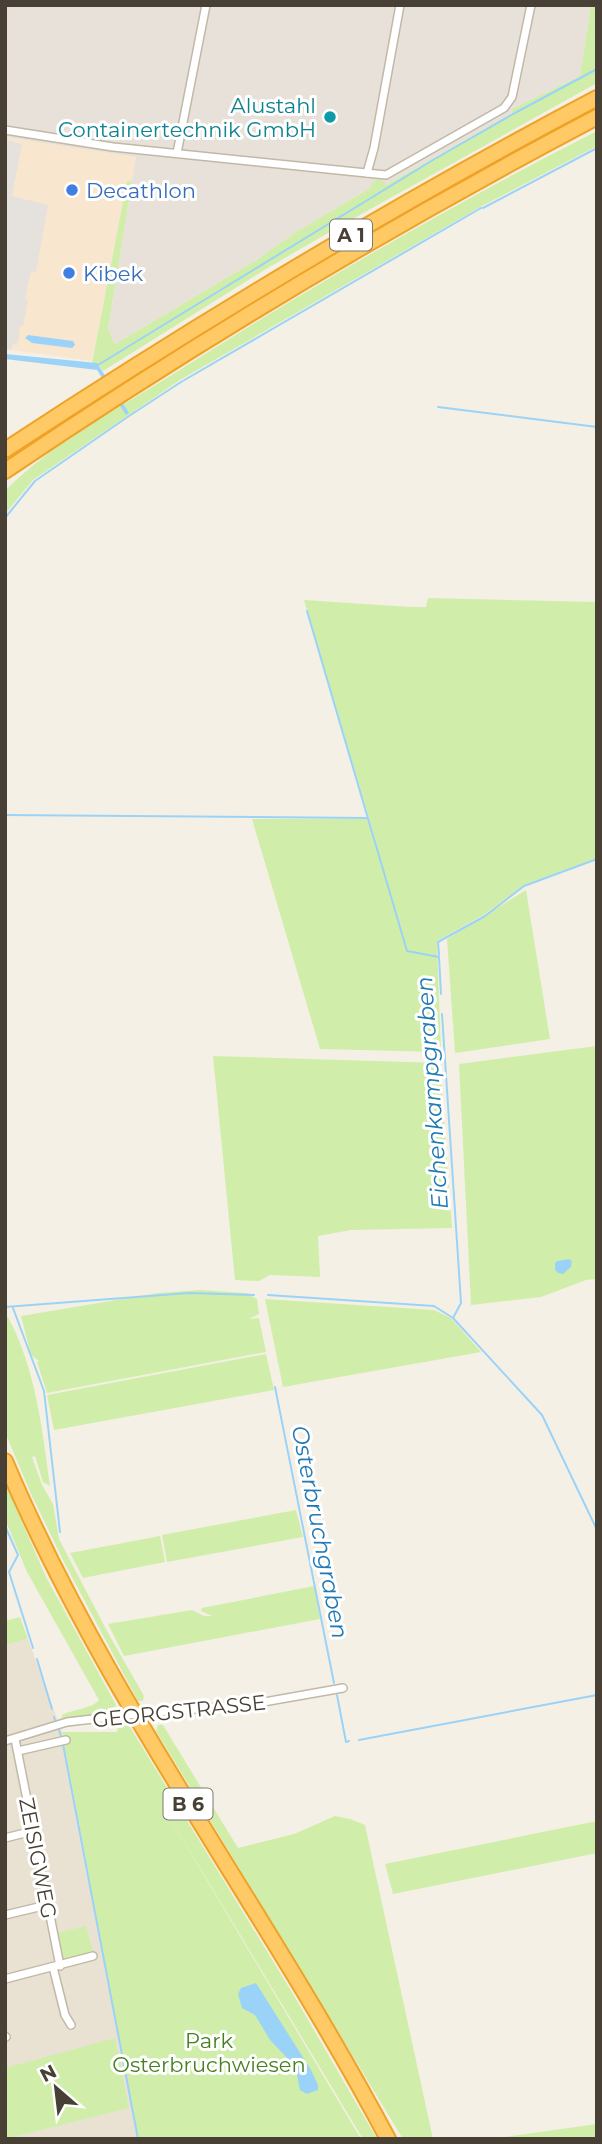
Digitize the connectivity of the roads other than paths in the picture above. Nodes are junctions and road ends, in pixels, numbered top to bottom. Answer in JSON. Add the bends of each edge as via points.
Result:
{"nodes":[{"id":1,"x":206,"y":5,"type":"edge"},
{"id":2,"x":400,"y":5,"type":"edge"},
{"id":3,"x":531,"y":5,"type":"edge"},
{"id":4,"x":597,"y":98,"type":"edge"},
{"id":5,"x":597,"y":117,"type":"edge"},
{"id":6,"x":5,"y":130,"type":"edge"},
{"id":7,"x":177,"y":153,"type":"junction"},
{"id":8,"x":367,"y":173,"type":"junction"},
{"id":9,"x":5,"y":450,"type":"edge"},
{"id":10,"x":32,"y":453,"type":"junction"},
{"id":11,"x":5,"y":471,"type":"edge"},
{"id":12,"x":5,"y":485,"type":"edge"},
{"id":13,"x":5,"y":1461,"type":"edge"},
{"id":14,"x":344,"y":1688,"type":"dead end"},
{"id":15,"x":15,"y":1739,"type":"junction"},
{"id":16,"x":66,"y":1740,"type":"dead end"},
{"id":17,"x":5,"y":1741,"type":"edge"},
{"id":18,"x":18,"y":1751,"type":"junction"},
{"id":19,"x":33,"y":1831,"type":"junction"},
{"id":20,"x":5,"y":1838,"type":"edge"},
{"id":21,"x":47,"y":1905,"type":"junction"},
{"id":22,"x":5,"y":1915,"type":"edge"},
{"id":23,"x":93,"y":1956,"type":"dead end"},
{"id":24,"x":56,"y":1966,"type":"junction"},
{"id":25,"x":5,"y":1979,"type":"edge"},
{"id":26,"x":71,"y":2025,"type":"dead end"},
{"id":27,"x":388,"y":2139,"type":"edge"}],
"edges":[{"from":1,"to":7,"type":"street"},
{"from":2,"to":8,"type":"street"},
{"from":3,"to":8,"type":"street","via":[[512,97],[504,108],[386,175]]},
{"from":4,"to":9,"type":"highway","number":"A 1","via":[[311,257]]},
{"from":5,"to":10,"type":"highway","number":"A 1","via":[[321,271]]},
{"from":6,"to":7,"type":"street"},
{"from":7,"to":8,"type":"street"},
{"from":10,"to":11,"type":"highway","number":"A 1"},
{"from":10,"to":12,"type":"highway"},
{"from":13,"to":27,"type":"highway","number":"B 6","via":[[57,1574],[112,1675]]},
{"from":14,"to":15,"type":"street","name":"GEORGSTRASSE","bridge":true,"via":[[247,1705],[67,1722]]},
{"from":15,"to":17,"type":"street","name":"GEORGSTRASSE"},
{"from":15,"to":18,"type":"street"},
{"from":16,"to":18,"type":"street","name":"GEORGSTRASSE"},
{"from":18,"to":19,"type":"street","name":"ZEISIGWEG"},
{"from":19,"to":20,"type":"street"},
{"from":19,"to":21,"type":"street","name":"ZEISIGWEG"},
{"from":21,"to":22,"type":"street"},
{"from":21,"to":24,"type":"street","name":"ZEISIGWEG"},
{"from":23,"to":24,"type":"street"},
{"from":24,"to":25,"type":"street"},
{"from":24,"to":26,"type":"street","name":"ZEISIGWEG"}]}
